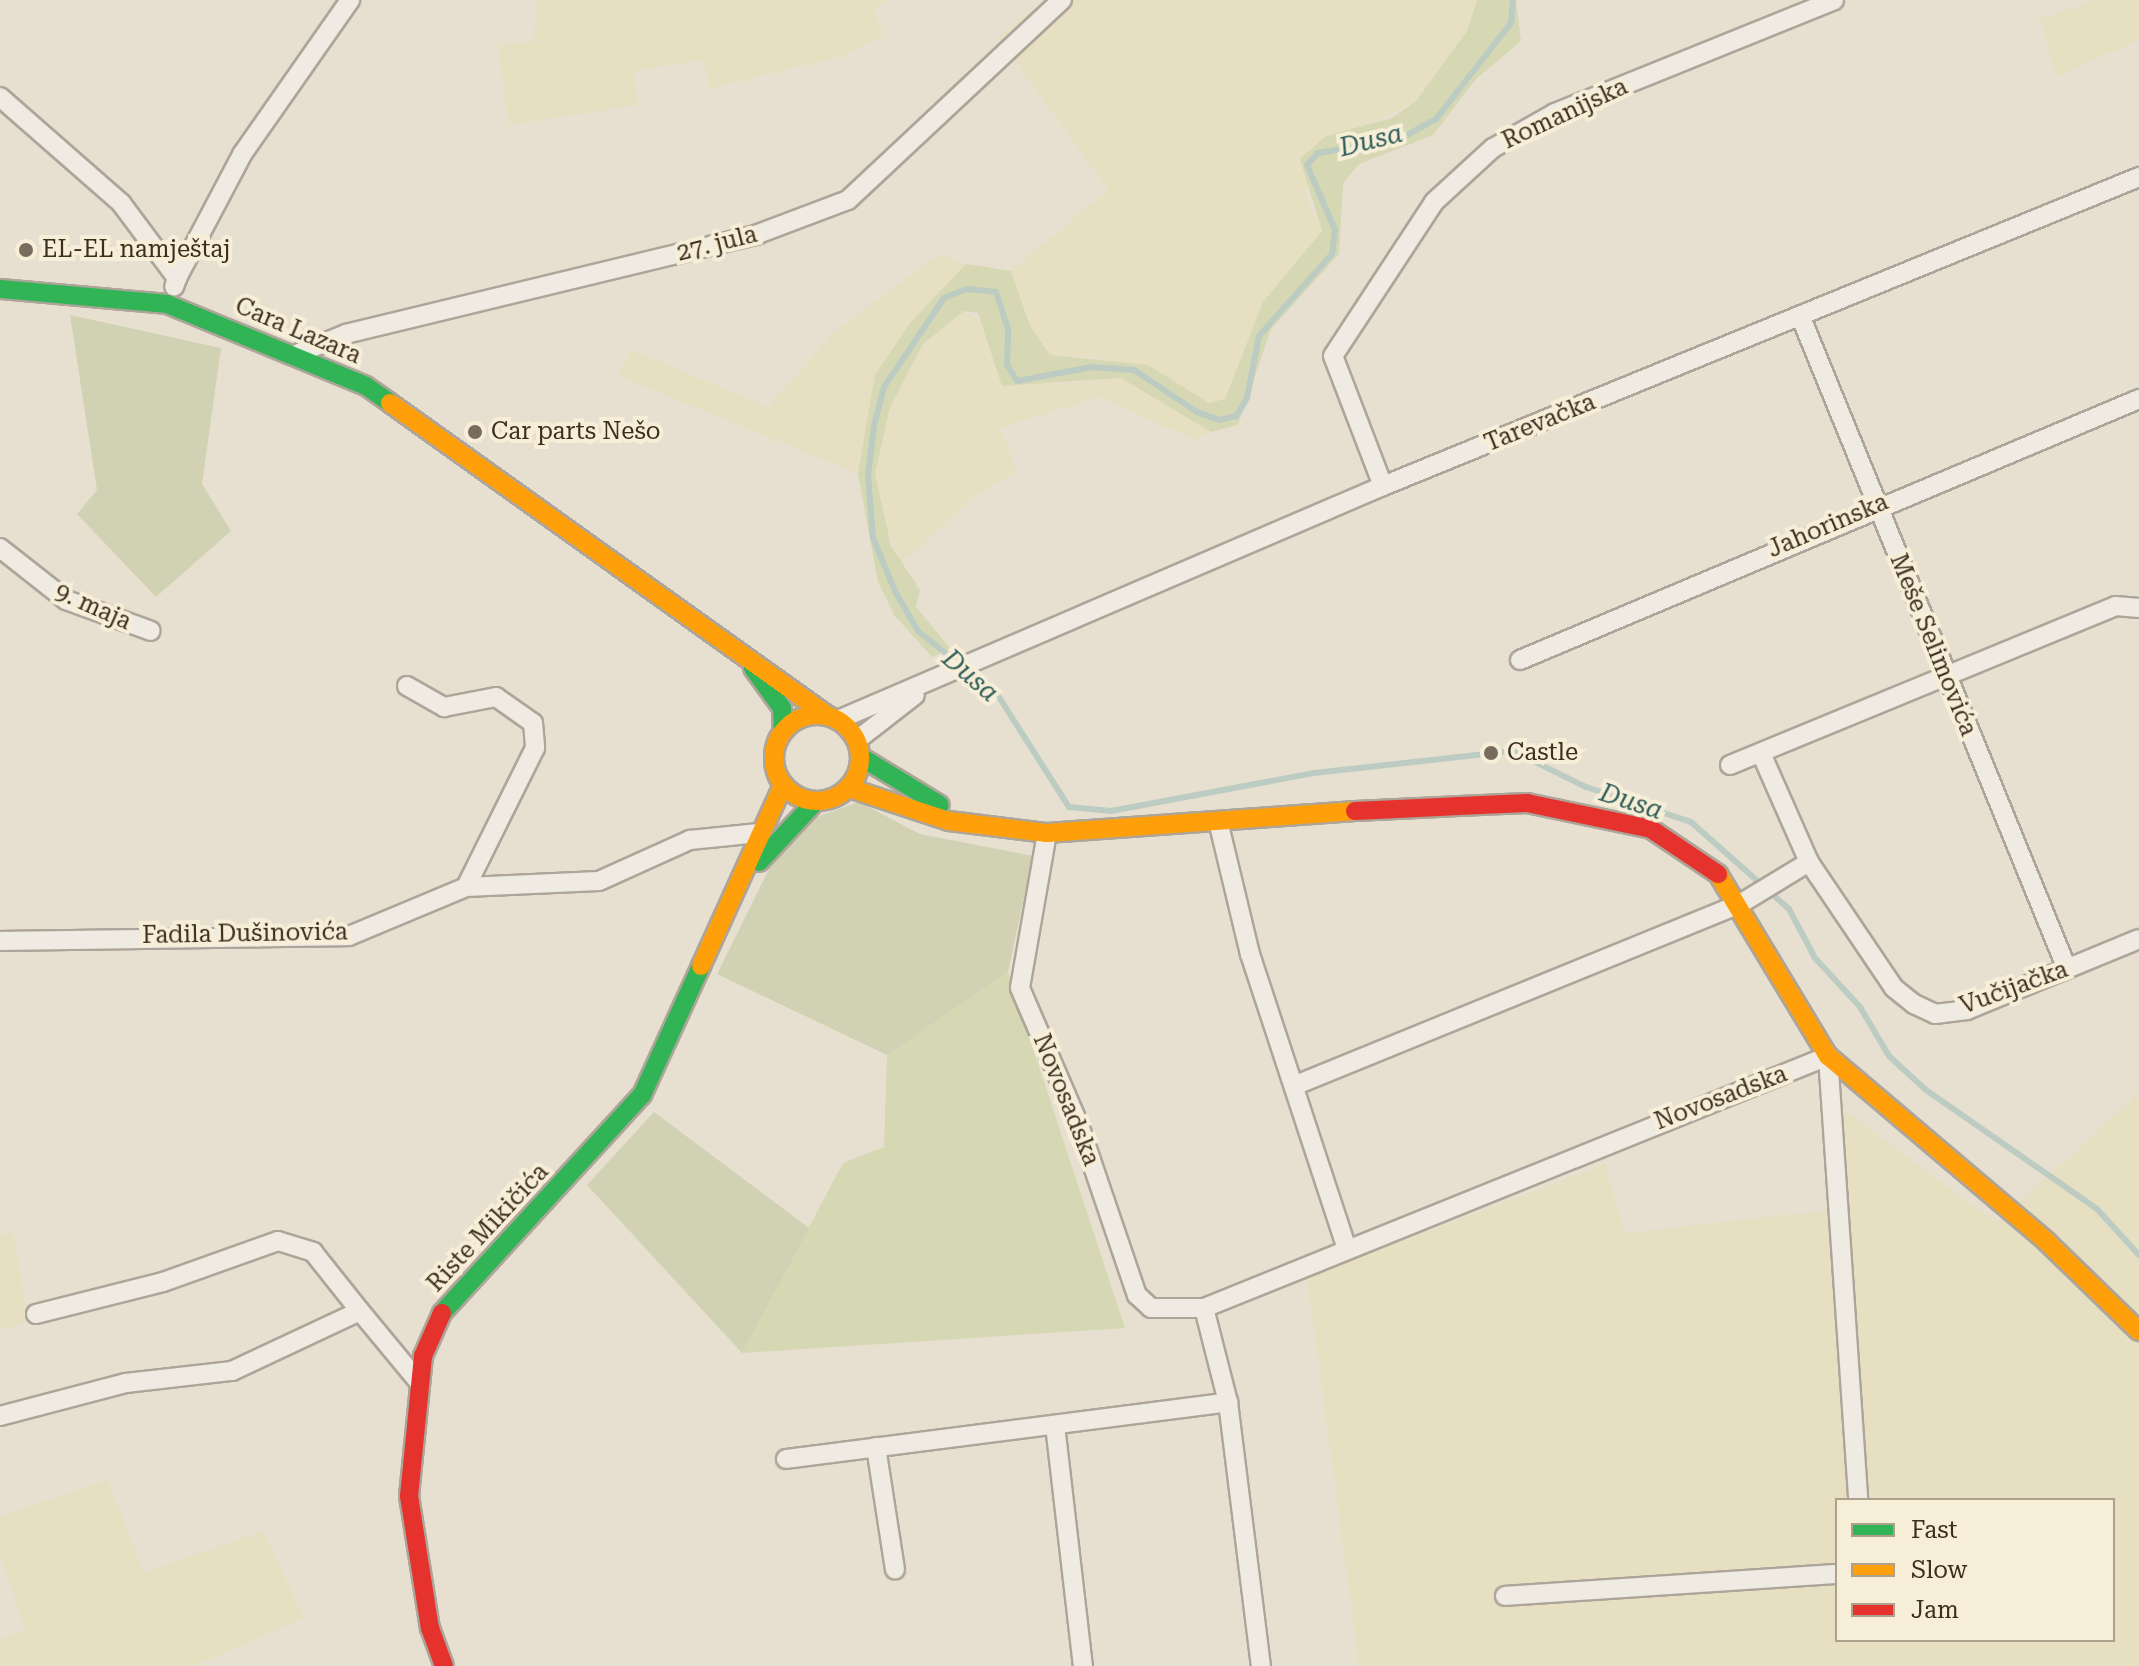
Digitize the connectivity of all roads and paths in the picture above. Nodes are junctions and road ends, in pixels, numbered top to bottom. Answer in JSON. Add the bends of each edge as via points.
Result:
{"nodes":[{"id":1,"x":350,"y":0,"type":"edge"},
{"id":2,"x":1062,"y":0,"type":"edge"},
{"id":3,"x":1834,"y":0,"type":"edge"},
{"id":4,"x":0,"y":97,"type":"edge"},
{"id":5,"x":2139,"y":177,"type":"edge"},
{"id":6,"x":177,"y":278,"type":"junction"},
{"id":7,"x":0,"y":289,"type":"edge"},
{"id":8,"x":167,"y":304,"type":"junction"},
{"id":9,"x":1802,"y":320,"type":"junction"},
{"id":10,"x":299,"y":353,"type":"junction"},
{"id":11,"x":2139,"y":399,"type":"edge"},
{"id":12,"x":1383,"y":486,"type":"junction"},
{"id":13,"x":1877,"y":504,"type":"junction"},
{"id":14,"x":0,"y":548,"type":"edge"},
{"id":15,"x":2139,"y":608,"type":"edge"},
{"id":16,"x":151,"y":631,"type":"dead end"},
{"id":17,"x":737,"y":649,"type":"junction"},
{"id":18,"x":1520,"y":660,"type":"dead end"},
{"id":19,"x":1944,"y":676,"type":"junction"},
{"id":20,"x":945,"y":677,"type":"junction"},
{"id":21,"x":407,"y":686,"type":"dead end"},
{"id":22,"x":833,"y":718,"type":"junction"},
{"id":23,"x":783,"y":731,"type":"junction"},
{"id":24,"x":859,"y":748,"type":"junction"},
{"id":25,"x":1761,"y":753,"type":"junction"},
{"id":26,"x":1730,"y":765,"type":"dead end"},
{"id":27,"x":783,"y":785,"type":"junction"},
{"id":28,"x":849,"y":788,"type":"junction"},
{"id":29,"x":815,"y":802,"type":"junction"},
{"id":30,"x":982,"y":825,"type":"junction"},
{"id":31,"x":1219,"y":825,"type":"junction"},
{"id":32,"x":759,"y":833,"type":"junction"},
{"id":33,"x":1047,"y":833,"type":"junction"},
{"id":34,"x":1801,"y":866,"type":"junction"},
{"id":35,"x":466,"y":887,"type":"junction"},
{"id":36,"x":1746,"y":900,"type":"junction"},
{"id":37,"x":724,"y":907,"type":"junction"},
{"id":38,"x":2139,"y":939,"type":"edge"},
{"id":39,"x":0,"y":941,"type":"edge"},
{"id":40,"x":2067,"y":969,"type":"junction"},
{"id":41,"x":1828,"y":1056,"type":"junction"},
{"id":42,"x":1296,"y":1085,"type":"junction"},
{"id":43,"x":1346,"y":1246,"type":"junction"},
{"id":44,"x":1204,"y":1308,"type":"junction"},
{"id":45,"x":360,"y":1311,"type":"junction"},
{"id":46,"x":36,"y":1314,"type":"dead end"},
{"id":47,"x":2139,"y":1331,"type":"edge"},
{"id":48,"x":418,"y":1381,"type":"junction"},
{"id":49,"x":1228,"y":1402,"type":"junction"},
{"id":50,"x":0,"y":1416,"type":"edge"},
{"id":51,"x":1055,"y":1425,"type":"junction"},
{"id":52,"x":876,"y":1447,"type":"junction"},
{"id":53,"x":786,"y":1459,"type":"dead end"},
{"id":54,"x":1858,"y":1498,"type":"edge"},
{"id":55,"x":895,"y":1570,"type":"dead end"},
{"id":56,"x":1835,"y":1574,"type":"edge"},
{"id":57,"x":1505,"y":1596,"type":"dead end"},
{"id":58,"x":444,"y":1666,"type":"edge"},
{"id":59,"x":1083,"y":1666,"type":"edge"},
{"id":60,"x":1261,"y":1666,"type":"edge"}],
"edges":[{"from":1,"to":6,"type":"street","via":[[243,153]]},
{"from":2,"to":10,"type":"street","name":"27. jula","via":[[848,200],[758,234],[346,334]]},
{"from":3,"to":12,"type":"street","name":"Romanijska","via":[[1555,113],[1493,148],[1434,202],[1333,356]]},
{"from":4,"to":6,"type":"street","via":[[121,203]]},
{"from":5,"to":9,"type":"street","name":"Tarevačka"},
{"from":6,"to":8,"type":"street"},
{"from":7,"to":8,"type":"main road","name":"Cara Lazara"},
{"from":8,"to":10,"type":"main road","name":"Cara Lazara"},
{"from":9,"to":12,"type":"street","name":"Tarevačka"},
{"from":9,"to":13,"type":"street","name":"Meše Selimovića"},
{"from":10,"to":17,"type":"main road","name":"Cara Lazara","via":[[366,386]]},
{"from":11,"to":13,"type":"street","name":"Jahorinska"},
{"from":12,"to":20,"type":"street","name":"Tarevačka"},
{"from":13,"to":18,"type":"street","name":"Jahorinska"},
{"from":13,"to":19,"type":"street","name":"Meše Selimovića"},
{"from":14,"to":16,"type":"street","name":"9. maja","via":[[66,600]]},
{"from":15,"to":19,"type":"street","via":[[2116,606]]},
{"from":17,"to":22,"type":"main road","name":"Cara Lazara"},
{"from":17,"to":23,"type":"main road","name":"Cara Lazara","via":[[774,692]]},
{"from":19,"to":25,"type":"street"},
{"from":19,"to":40,"type":"street","name":"Meše Selimovića"},
{"from":20,"to":22,"type":"street"},
{"from":20,"to":24,"type":"street"},
{"from":21,"to":35,"type":"street","via":[[444,707],[496,697],[533,723],[535,748]]},
{"from":22,"to":23,"type":"main road","via":[[803,717]]},
{"from":22,"to":24,"type":"main road"},
{"from":23,"to":27,"type":"main road","via":[[773,758]]},
{"from":24,"to":28,"type":"main road"},
{"from":24,"to":30,"type":"main road"},
{"from":25,"to":26,"type":"street"},
{"from":25,"to":34,"type":"street","name":"Vučijačka"},
{"from":27,"to":29,"type":"main road"},
{"from":27,"to":32,"type":"main road","name":"Riste Mikičića"},
{"from":28,"to":29,"type":"main road"},
{"from":28,"to":30,"type":"main road"},
{"from":29,"to":37,"type":"main road","name":"Riste Mikičića"},
{"from":30,"to":33,"type":"main road"},
{"from":31,"to":33,"type":"main road"},
{"from":31,"to":36,"type":"main road","via":[[1434,802],[1541,805],[1651,829],[1723,877]]},
{"from":31,"to":42,"type":"street","via":[[1250,954]]},
{"from":32,"to":35,"type":"street","name":"Fadila Dušinovića","via":[[690,840],[599,881]]},
{"from":32,"to":37,"type":"main road","name":"Riste Mikičića"},
{"from":33,"to":44,"type":"street","name":"Novosadska","via":[[1020,988],[1079,1125],[1137,1295],[1151,1308]]},
{"from":34,"to":36,"type":"street"},
{"from":34,"to":40,"type":"street","name":"Vučijačka","via":[[1894,988],[1935,1014],[1967,1010]]},
{"from":35,"to":39,"type":"street","name":"Fadila Dušinovića","via":[[349,936]]},
{"from":36,"to":41,"type":"main road"},
{"from":36,"to":42,"type":"street"},
{"from":37,"to":48,"type":"main road","name":"Riste Mikičića","via":[[642,1095],[440,1315]]},
{"from":38,"to":40,"type":"street","name":"Vučijačka"},
{"from":41,"to":43,"type":"street","name":"Novosadska"},
{"from":41,"to":47,"type":"main road","via":[[2047,1242]]},
{"from":41,"to":54,"type":"street"},
{"from":42,"to":43,"type":"street"},
{"from":43,"to":44,"type":"street","name":"Novosadska"},
{"from":44,"to":49,"type":"street"},
{"from":45,"to":46,"type":"street","via":[[313,1252],[278,1241],[163,1282]]},
{"from":45,"to":48,"type":"street"},
{"from":45,"to":50,"type":"street","via":[[232,1371],[126,1383]]},
{"from":48,"to":58,"type":"main road","name":"Riste Mikičića","via":[[409,1496],[430,1628]]},
{"from":49,"to":51,"type":"street"},
{"from":49,"to":60,"type":"street"},
{"from":51,"to":52,"type":"street"},
{"from":51,"to":59,"type":"street"},
{"from":52,"to":53,"type":"street"},
{"from":52,"to":55,"type":"street"},
{"from":56,"to":57,"type":"street"}]}
